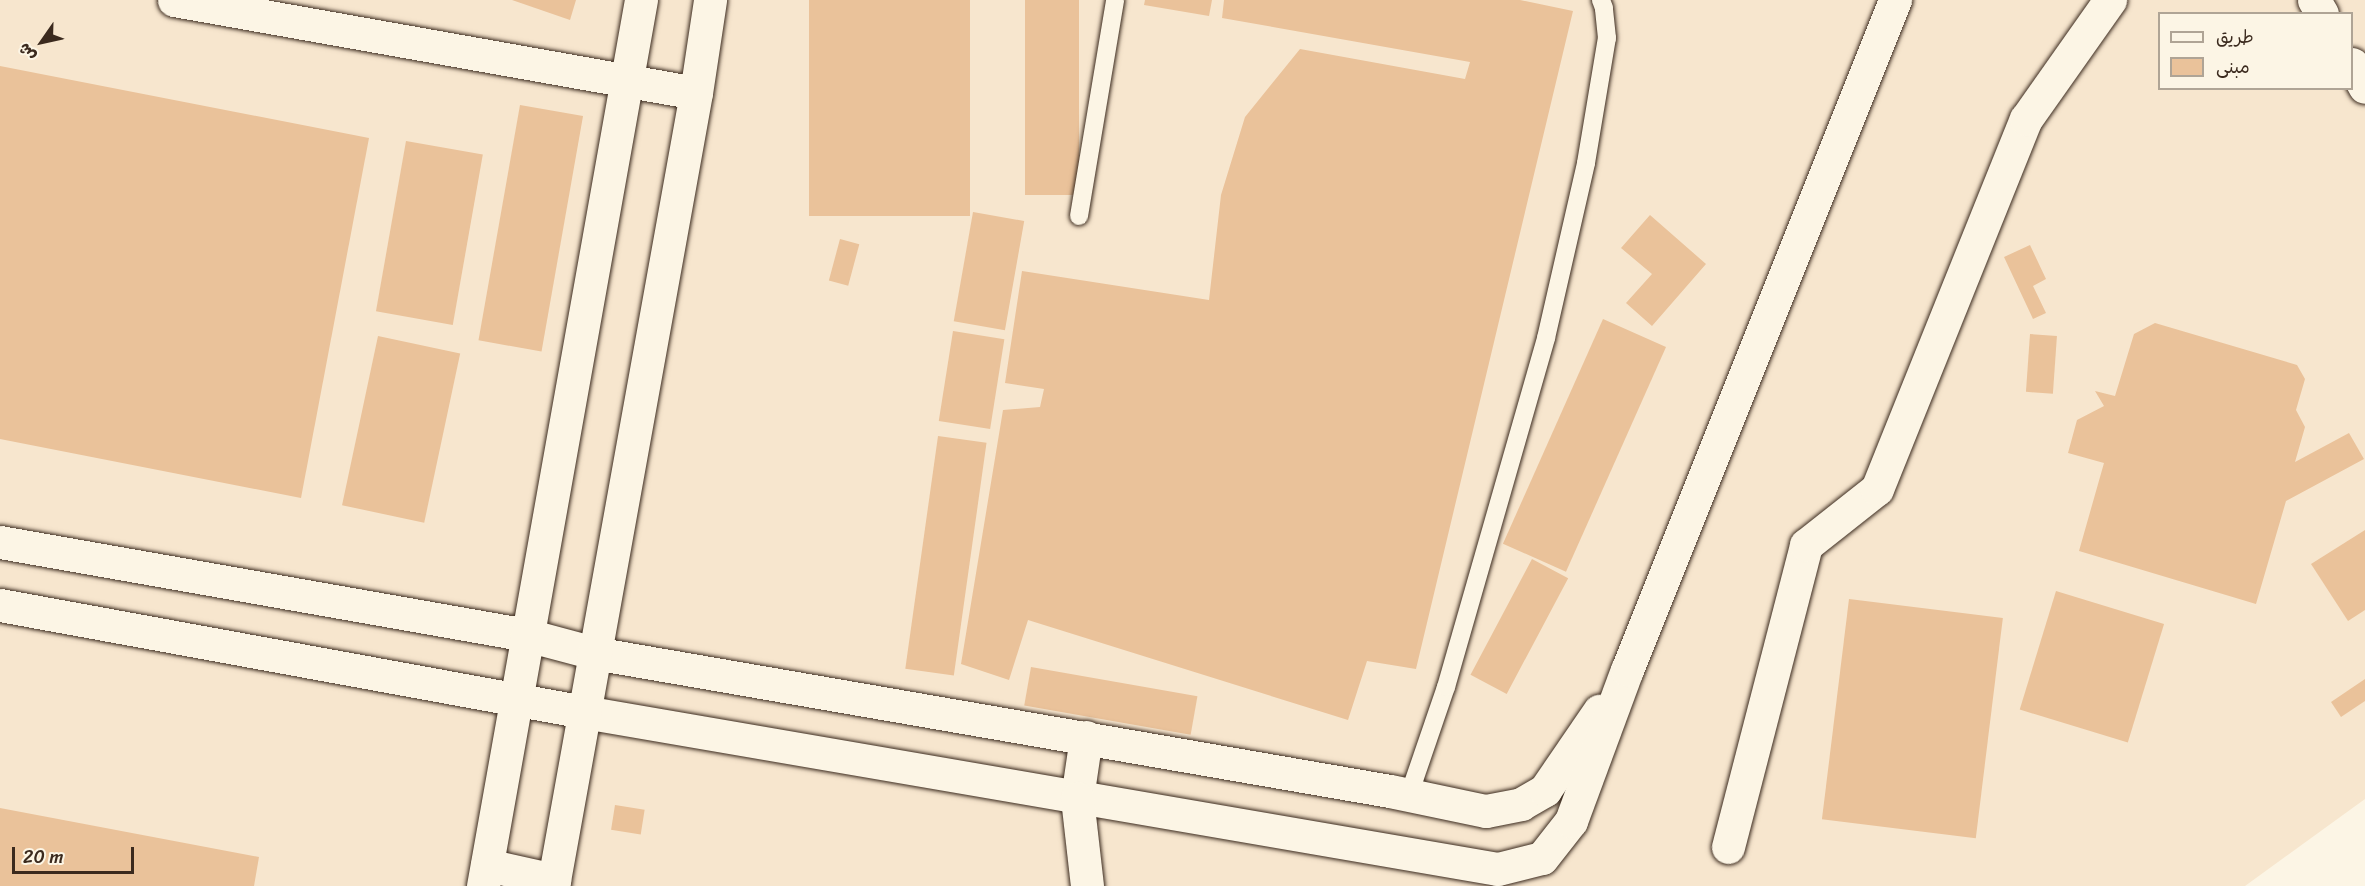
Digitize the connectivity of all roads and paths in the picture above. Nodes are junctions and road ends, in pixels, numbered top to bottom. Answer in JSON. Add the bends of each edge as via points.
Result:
{"nodes":[{"id":1,"x":174,"y":0,"type":"edge"},
{"id":2,"x":641,"y":0,"type":"edge"},
{"id":3,"x":710,"y":0,"type":"edge"},
{"id":4,"x":1115,"y":0,"type":"edge"},
{"id":5,"x":1601,"y":0,"type":"edge"},
{"id":6,"x":1895,"y":0,"type":"edge"},
{"id":7,"x":2110,"y":0,"type":"edge"},
{"id":8,"x":2353,"y":66,"type":"edge"},
{"id":9,"x":627,"y":80,"type":"junction"},
{"id":10,"x":2365,"y":87,"type":"edge"},
{"id":11,"x":696,"y":93,"type":"junction"},
{"id":12,"x":1079,"y":216,"type":"dead end"},
{"id":13,"x":0,"y":542,"type":"edge"},
{"id":14,"x":0,"y":605,"type":"edge"},
{"id":15,"x":527,"y":635,"type":"junction"},
{"id":16,"x":594,"y":653,"type":"junction"},
{"id":17,"x":1627,"y":670,"type":"junction"},
{"id":18,"x":516,"y":698,"type":"junction"},
{"id":19,"x":584,"y":712,"type":"junction"},
{"id":20,"x":1086,"y":738,"type":"junction"},
{"id":21,"x":1409,"y":795,"type":"junction"},
{"id":22,"x":1077,"y":798,"type":"junction"},
{"id":23,"x":1728,"y":847,"type":"dead end"},
{"id":24,"x":485,"y":875,"type":"edge"},
{"id":25,"x":553,"y":883,"type":"edge"},
{"id":26,"x":1087,"y":886,"type":"edge"}],
"edges":[{"from":1,"to":9,"type":"street"},
{"from":2,"to":9,"type":"street"},
{"from":3,"to":11,"type":"street"},
{"from":4,"to":12,"type":"lane"},
{"from":5,"to":21,"type":"lane","via":[[1607,38],[1586,163],[1546,338],[1446,687]]},
{"from":6,"to":17,"type":"street"},
{"from":7,"to":23,"type":"street","via":[[2026,119],[1877,489],[1806,545]]},
{"from":8,"to":10,"type":"street"},
{"from":9,"to":11,"type":"street"},
{"from":9,"to":15,"type":"street"},
{"from":11,"to":16,"type":"street"},
{"from":13,"to":15,"type":"street"},
{"from":14,"to":18,"type":"street"},
{"from":15,"to":16,"type":"street"},
{"from":15,"to":18,"type":"street"},
{"from":16,"to":19,"type":"street"},
{"from":16,"to":20,"type":"street"},
{"from":17,"to":21,"type":"street","via":[[1545,790],[1521,804],[1486,811]]},
{"from":17,"to":22,"type":"street","via":[[1571,821],[1542,858],[1498,869]]},
{"from":18,"to":19,"type":"street"},
{"from":18,"to":24,"type":"street"},
{"from":19,"to":22,"type":"street"},
{"from":19,"to":25,"type":"street"},
{"from":20,"to":21,"type":"street"},
{"from":20,"to":22,"type":"street"},
{"from":22,"to":26,"type":"street"},
{"from":24,"to":25,"type":"street"}]}
